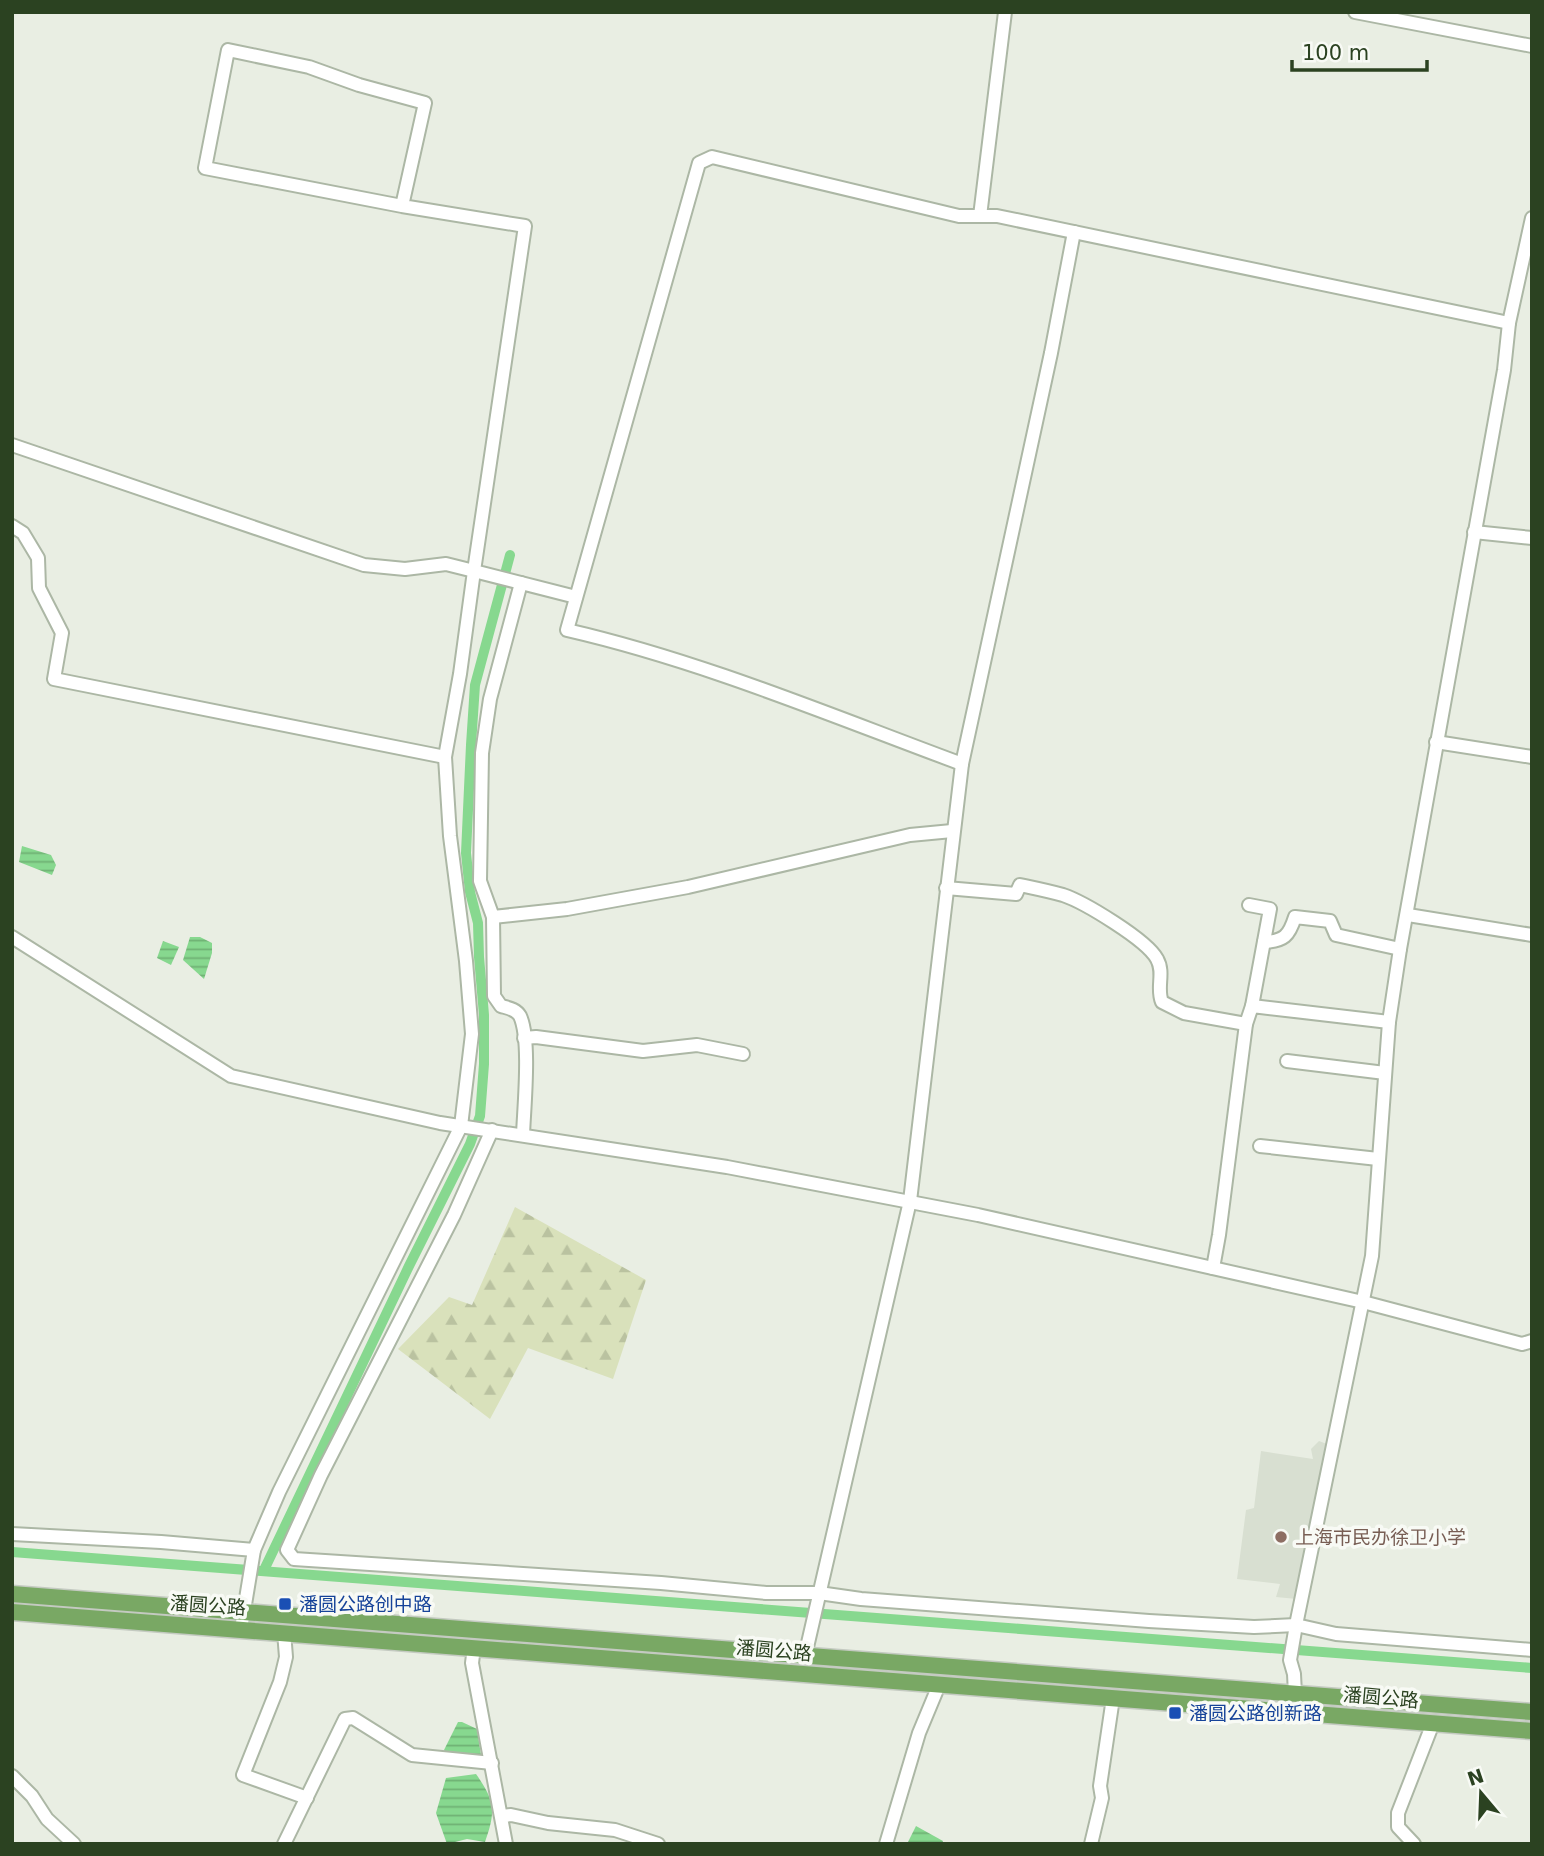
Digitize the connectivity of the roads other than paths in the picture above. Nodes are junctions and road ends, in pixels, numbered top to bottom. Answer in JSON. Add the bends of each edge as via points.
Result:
{"nodes":[{"id":1,"x":1005,"y":12,"type":"edge"},
{"id":2,"x":1355,"y":12,"type":"edge"},
{"id":3,"x":1532,"y":46,"type":"edge"},
{"id":4,"x":402,"y":206,"type":"junction"},
{"id":5,"x":980,"y":216,"type":"junction"},
{"id":6,"x":1532,"y":218,"type":"edge"},
{"id":7,"x":1074,"y":232,"type":"junction"},
{"id":8,"x":1509,"y":323,"type":"junction"},
{"id":9,"x":12,"y":445,"type":"edge"},
{"id":10,"x":12,"y":526,"type":"edge"},
{"id":11,"x":1474,"y":532,"type":"junction"},
{"id":12,"x":1532,"y":538,"type":"edge"},
{"id":13,"x":474,"y":571,"type":"junction"},
{"id":14,"x":521,"y":583,"type":"junction"},
{"id":15,"x":576,"y":597,"type":"junction"},
{"id":16,"x":1436,"y":742,"type":"junction"},
{"id":17,"x":445,"y":757,"type":"junction"},
{"id":18,"x":1532,"y":757,"type":"edge"},
{"id":19,"x":962,"y":764,"type":"junction"},
{"id":20,"x":952,"y":831,"type":"junction"},
{"id":21,"x":946,"y":888,"type":"junction"},
{"id":22,"x":1249,"y":905,"type":"dead end"},
{"id":23,"x":1408,"y":915,"type":"junction"},
{"id":24,"x":493,"y":917,"type":"junction"},
{"id":25,"x":1532,"y":935,"type":"edge"},
{"id":26,"x":12,"y":937,"type":"edge"},
{"id":27,"x":1264,"y":943,"type":"junction"},
{"id":28,"x":1400,"y":949,"type":"junction"},
{"id":29,"x":1252,"y":1006,"type":"junction"},
{"id":30,"x":1389,"y":1022,"type":"junction"},
{"id":31,"x":1246,"y":1024,"type":"junction"},
{"id":32,"x":524,"y":1038,"type":"junction"},
{"id":33,"x":743,"y":1054,"type":"dead end"},
{"id":34,"x":1287,"y":1061,"type":"dead end"},
{"id":35,"x":1385,"y":1073,"type":"junction"},
{"id":36,"x":463,"y":1126,"type":"junction"},
{"id":37,"x":490,"y":1130,"type":"junction"},
{"id":38,"x":523,"y":1135,"type":"junction"},
{"id":39,"x":1261,"y":1146,"type":"dead end"},
{"id":40,"x":1378,"y":1158,"type":"junction"},
{"id":41,"x":910,"y":1201,"type":"junction"},
{"id":42,"x":1213,"y":1268,"type":"junction"},
{"id":43,"x":1363,"y":1302,"type":"junction"},
{"id":44,"x":1532,"y":1340,"type":"edge"},
{"id":45,"x":12,"y":1534,"type":"edge"},
{"id":46,"x":254,"y":1550,"type":"junction"},
{"id":47,"x":12,"y":1594,"type":"edge"},
{"id":48,"x":818,"y":1595,"type":"junction"},
{"id":49,"x":12,"y":1612,"type":"edge"},
{"id":50,"x":243,"y":1612,"type":"junction"},
{"id":51,"x":1296,"y":1628,"type":"junction"},
{"id":52,"x":241,"y":1629,"type":"junction"},
{"id":53,"x":284,"y":1632,"type":"junction"},
{"id":54,"x":474,"y":1647,"type":"junction"},
{"id":55,"x":1532,"y":1650,"type":"edge"},
{"id":56,"x":805,"y":1656,"type":"junction"},
{"id":57,"x":939,"y":1685,"type":"junction"},
{"id":58,"x":1295,"y":1694,"type":"junction"},
{"id":59,"x":1113,"y":1698,"type":"junction"},
{"id":60,"x":1532,"y":1712,"type":"edge"},
{"id":61,"x":1433,"y":1723,"type":"junction"},
{"id":62,"x":1532,"y":1731,"type":"edge"},
{"id":63,"x":492,"y":1763,"type":"junction"},
{"id":64,"x":12,"y":1776,"type":"edge"},
{"id":65,"x":307,"y":1798,"type":"junction"},
{"id":66,"x":502,"y":1816,"type":"junction"},
{"id":67,"x":74,"y":1844,"type":"edge"},
{"id":68,"x":284,"y":1844,"type":"edge"},
{"id":69,"x":506,"y":1844,"type":"edge"},
{"id":70,"x":658,"y":1844,"type":"edge"},
{"id":71,"x":886,"y":1844,"type":"edge"},
{"id":72,"x":1091,"y":1844,"type":"edge"},
{"id":73,"x":1415,"y":1844,"type":"edge"}],
"edges":[{"from":1,"to":5,"type":"street"},
{"from":2,"to":3,"type":"street"},
{"from":4,"to":4,"type":"street","via":[[425,103],[309,67],[228,50],[205,168]]},
{"from":4,"to":13,"type":"street","via":[[524,226]]},
{"from":5,"to":7,"type":"street"},
{"from":5,"to":15,"type":"street","via":[[959,216],[712,157],[699,163]]},
{"from":6,"to":8,"type":"street"},
{"from":7,"to":8,"type":"street"},
{"from":7,"to":19,"type":"street"},
{"from":8,"to":11,"type":"street"},
{"from":9,"to":13,"type":"street","via":[[364,565],[405,569],[446,564]]},
{"from":10,"to":17,"type":"street","via":[[23,533],[38,558],[39,588],[62,633],[54,679]]},
{"from":11,"to":12,"type":"street"},
{"from":11,"to":16,"type":"street"},
{"from":13,"to":14,"type":"street"},
{"from":13,"to":17,"type":"street"},
{"from":14,"to":15,"type":"street"},
{"from":14,"to":24,"type":"street","via":[[490,699],[482,754],[480,881]]},
{"from":15,"to":19,"type":"street","via":[[567,630],[694,666]]},
{"from":16,"to":18,"type":"street"},
{"from":16,"to":23,"type":"street"},
{"from":17,"to":36,"type":"street","via":[[472,1034]]},
{"from":19,"to":20,"type":"street"},
{"from":20,"to":21,"type":"street"},
{"from":20,"to":24,"type":"street","via":[[910,835],[648,894]]},
{"from":21,"to":31,"type":"street","via":[[1016,894],[1020,885],[1065,895],[1115,923],[1153,952],[1161,973],[1158,993],[1162,1002],[1184,1013]]},
{"from":21,"to":41,"type":"street"},
{"from":22,"to":27,"type":"street","via":[[1270,909]]},
{"from":23,"to":25,"type":"street"},
{"from":23,"to":28,"type":"street"},
{"from":24,"to":32,"type":"street","via":[[494,996],[501,1006],[519,1014]]},
{"from":26,"to":36,"type":"street","via":[[231,1076]]},
{"from":27,"to":28,"type":"street","via":[[1283,939],[1295,917],[1330,920],[1336,935]]},
{"from":27,"to":29,"type":"street"},
{"from":28,"to":30,"type":"street"},
{"from":29,"to":30,"type":"street"},
{"from":29,"to":31,"type":"street"},
{"from":30,"to":35,"type":"street"},
{"from":31,"to":42,"type":"street"},
{"from":32,"to":33,"type":"street","via":[[643,1051],[697,1045]]},
{"from":32,"to":38,"type":"street"},
{"from":34,"to":35,"type":"street"},
{"from":35,"to":40,"type":"street"},
{"from":36,"to":37,"type":"street"},
{"from":36,"to":46,"type":"street"},
{"from":37,"to":38,"type":"street"},
{"from":37,"to":48,"type":"street","via":[[454,1215],[286,1550],[294,1559]]},
{"from":38,"to":41,"type":"street"},
{"from":39,"to":40,"type":"street"},
{"from":40,"to":43,"type":"street","via":[[1372,1255]]},
{"from":41,"to":42,"type":"street"},
{"from":41,"to":48,"type":"street"},
{"from":42,"to":43,"type":"street"},
{"from":43,"to":44,"type":"street","via":[[1522,1344]]},
{"from":43,"to":51,"type":"street"},
{"from":45,"to":46,"type":"street"},
{"from":46,"to":50,"type":"street"},
{"from":47,"to":50,"type":"main road","name":"潘圆公路"},
{"from":48,"to":51,"type":"street"},
{"from":48,"to":56,"type":"street"},
{"from":49,"to":52,"type":"main road","name":"潘圆公路"},
{"from":50,"to":52,"type":"street"},
{"from":50,"to":56,"type":"main road","name":"潘圆公路"},
{"from":51,"to":55,"type":"street"},
{"from":51,"to":58,"type":"street","via":[[1290,1660]]},
{"from":52,"to":53,"type":"main road","name":"潘圆公路"},
{"from":53,"to":54,"type":"main road","name":"潘圆公路"},
{"from":53,"to":65,"type":"street","via":[[286,1657],[280,1682],[243,1775]]},
{"from":54,"to":57,"type":"main road","name":"潘圆公路"},
{"from":54,"to":63,"type":"street","via":[[472,1663]]},
{"from":56,"to":58,"type":"main road","name":"潘圆公路"},
{"from":57,"to":59,"type":"main road","name":"潘圆公路"},
{"from":57,"to":71,"type":"street","via":[[919,1733]]},
{"from":58,"to":60,"type":"main road","name":"潘圆公路"},
{"from":59,"to":61,"type":"main road","name":"潘圆公路"},
{"from":59,"to":72,"type":"street","via":[[1102,1798]]},
{"from":61,"to":62,"type":"main road","name":"潘圆公路"},
{"from":61,"to":73,"type":"street","via":[[1398,1813],[1398,1827]]},
{"from":63,"to":65,"type":"street","via":[[412,1755],[353,1718],[345,1720]]},
{"from":63,"to":66,"type":"street"},
{"from":64,"to":67,"type":"street"},
{"from":65,"to":68,"type":"street"},
{"from":66,"to":69,"type":"street"},
{"from":66,"to":70,"type":"street","via":[[615,1830]]}]}
